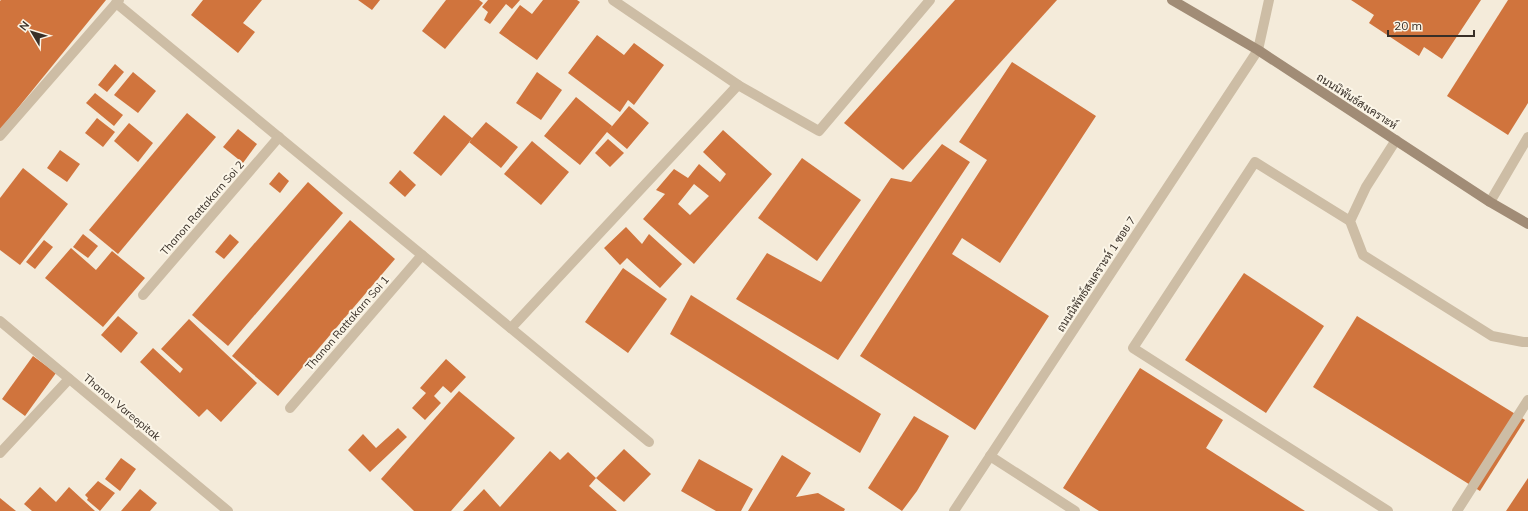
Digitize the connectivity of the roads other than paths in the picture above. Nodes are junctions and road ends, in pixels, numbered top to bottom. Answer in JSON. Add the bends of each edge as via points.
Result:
{"nodes":[{"id":1,"x":613,"y":0,"type":"edge"},
{"id":2,"x":930,"y":0,"type":"edge"},
{"id":3,"x":1172,"y":0,"type":"edge"},
{"id":4,"x":1269,"y":0,"type":"edge"},
{"id":5,"x":117,"y":2,"type":"edge"},
{"id":6,"x":1258,"y":50,"type":"junction"},
{"id":7,"x":738,"y":85,"type":"junction"},
{"id":8,"x":0,"y":136,"type":"edge"},
{"id":9,"x":280,"y":137,"type":"junction"},
{"id":10,"x":1528,"y":137,"type":"edge"},
{"id":11,"x":1396,"y":140,"type":"junction"},
{"id":12,"x":1490,"y":202,"type":"junction"},
{"id":13,"x":1350,"y":221,"type":"junction"},
{"id":14,"x":1528,"y":224,"type":"edge"},
{"id":15,"x":422,"y":255,"type":"junction"},
{"id":16,"x":143,"y":295,"type":"dead end"},
{"id":17,"x":0,"y":321,"type":"edge"},
{"id":18,"x":511,"y":328,"type":"junction"},
{"id":19,"x":1528,"y":342,"type":"edge"},
{"id":20,"x":69,"y":379,"type":"junction"},
{"id":21,"x":1528,"y":400,"type":"edge"},
{"id":22,"x":290,"y":408,"type":"dead end"},
{"id":23,"x":649,"y":442,"type":"dead end"},
{"id":24,"x":0,"y":453,"type":"edge"},
{"id":25,"x":990,"y":456,"type":"junction"},
{"id":26,"x":228,"y":511,"type":"edge"},
{"id":27,"x":954,"y":511,"type":"edge"},
{"id":28,"x":1075,"y":511,"type":"edge"},
{"id":29,"x":1388,"y":511,"type":"edge"},
{"id":30,"x":1457,"y":511,"type":"edge"}],
"edges":[{"from":1,"to":7,"type":"street"},
{"from":2,"to":7,"type":"street","via":[[819,131]]},
{"from":3,"to":6,"type":"main road","name":"ถนนนิพันธ์สงเคราะห์"},
{"from":4,"to":6,"type":"street"},
{"from":5,"to":8,"type":"street"},
{"from":5,"to":9,"type":"street"},
{"from":6,"to":11,"type":"main road","name":"ถนนนิพันธ์สงเคราะห์"},
{"from":6,"to":25,"type":"street","name":"ถนนนิพัทธ์สงเคราะห์ 1 ซอย 7"},
{"from":7,"to":18,"type":"street"},
{"from":9,"to":15,"type":"street"},
{"from":9,"to":16,"type":"street","name":"Thanon Rattakarn Soi 2"},
{"from":10,"to":12,"type":"street"},
{"from":11,"to":12,"type":"main road","name":"ถนนนิพันธ์สงเคราะห์"},
{"from":11,"to":13,"type":"street","via":[[1366,187]]},
{"from":12,"to":14,"type":"main road","name":"ถนนนิพันธ์สงเคราะห์"},
{"from":13,"to":19,"type":"street","via":[[1363,255],[1492,336]]},
{"from":13,"to":29,"type":"street","via":[[1255,162],[1133,348]]},
{"from":15,"to":18,"type":"street"},
{"from":15,"to":22,"type":"street","name":"Thanon Rattakarn Soi 1"},
{"from":17,"to":20,"type":"street","name":"Thanon Vareepitak"},
{"from":18,"to":23,"type":"street"},
{"from":20,"to":24,"type":"street"},
{"from":20,"to":26,"type":"street","name":"Thanon Vareepitak"},
{"from":21,"to":30,"type":"street"},
{"from":25,"to":27,"type":"street","name":"ถนนนิพัทธ์สงเคราะห์ 1 ซอย 7"},
{"from":25,"to":28,"type":"street"}]}
